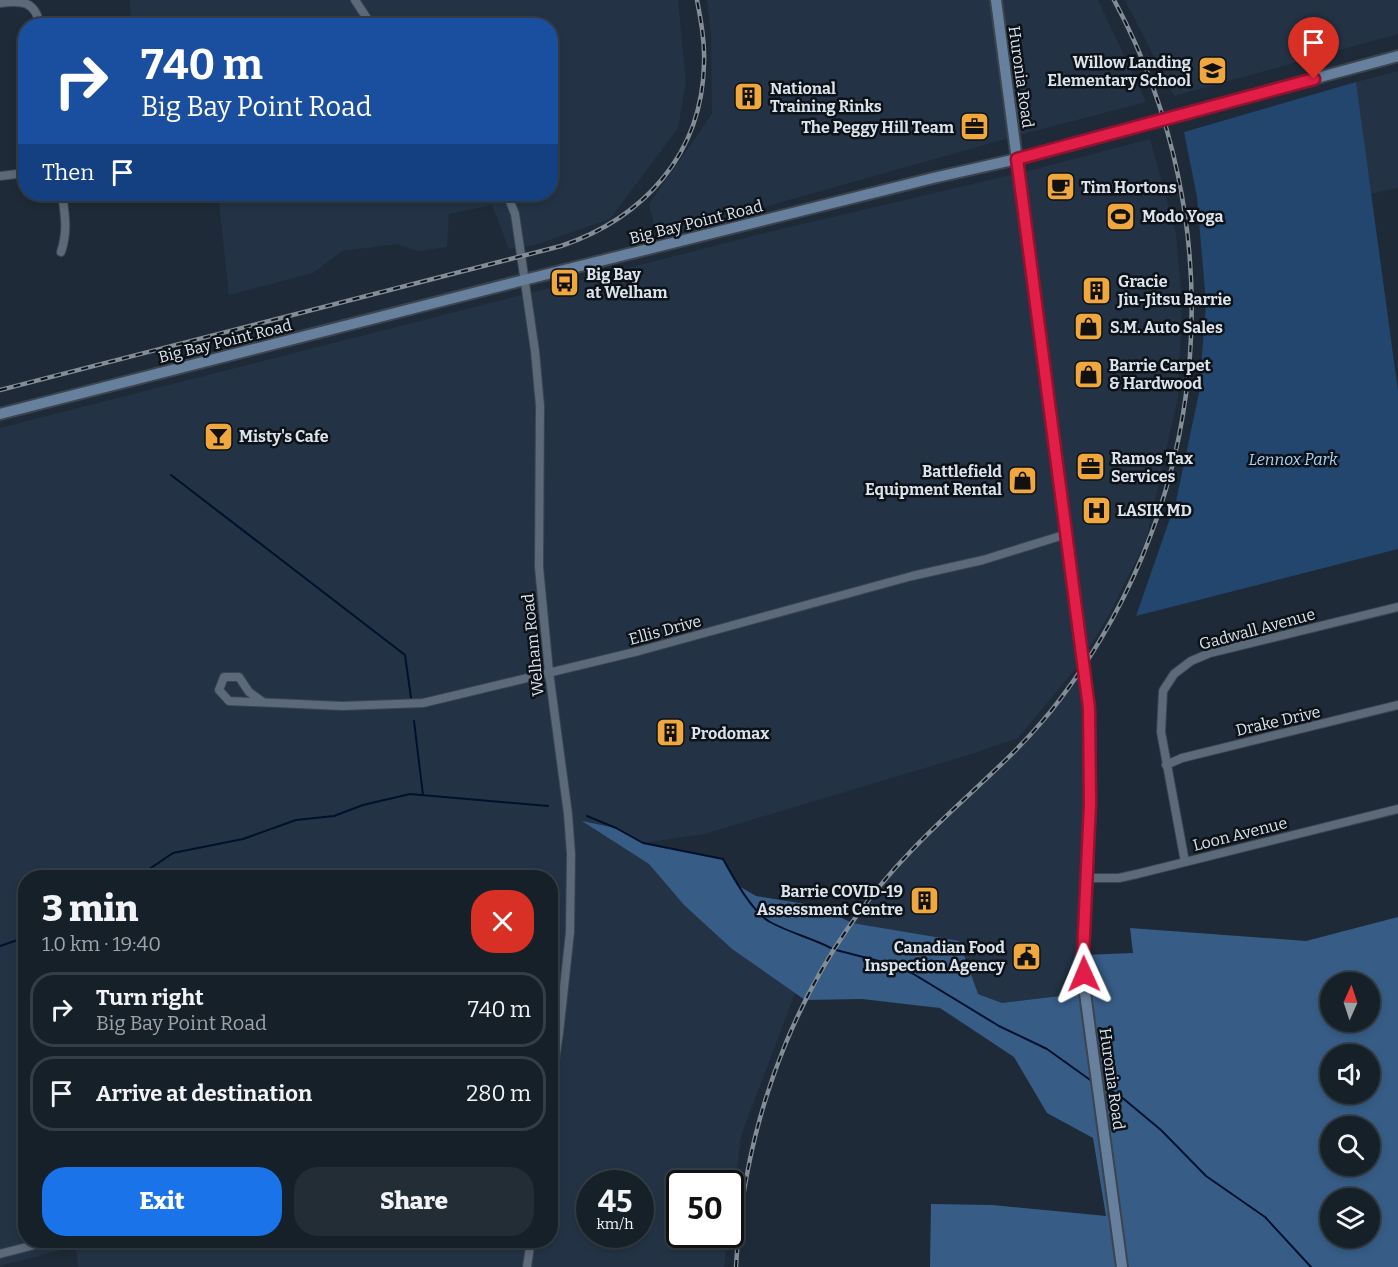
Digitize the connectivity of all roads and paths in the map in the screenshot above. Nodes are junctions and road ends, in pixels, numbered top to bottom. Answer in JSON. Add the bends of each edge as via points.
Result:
{"nodes":[{"id":1,"x":355,"y":0,"type":"edge"},
{"id":2,"x":996,"y":0,"type":"edge"},
{"id":3,"x":0,"y":3,"type":"edge"},
{"id":4,"x":39,"y":18,"type":"edge"},
{"id":5,"x":367,"y":18,"type":"edge"},
{"id":6,"x":1398,"y":56,"type":"edge"},
{"id":7,"x":1017,"y":159,"type":"junction"},
{"id":8,"x":18,"y":174,"type":"edge"},
{"id":9,"x":0,"y":176,"type":"edge"},
{"id":10,"x":63,"y":201,"type":"edge"},
{"id":11,"x":510,"y":201,"type":"edge"},
{"id":12,"x":61,"y":252,"type":"dead end"},
{"id":13,"x":524,"y":280,"type":"junction"},
{"id":14,"x":0,"y":414,"type":"edge"},
{"id":15,"x":1067,"y":534,"type":"junction"},
{"id":16,"x":1398,"y":607,"type":"edge"},
{"id":17,"x":549,"y":672,"type":"junction"},
{"id":18,"x":262,"y":702,"type":"junction"},
{"id":19,"x":1398,"y":705,"type":"edge"},
{"id":20,"x":1166,"y":765,"type":"junction"},
{"id":21,"x":1398,"y":808,"type":"edge"},
{"id":22,"x":1185,"y":862,"type":"junction"},
{"id":23,"x":1087,"y":878,"type":"junction"},
{"id":24,"x":558,"y":1045,"type":"edge"},
{"id":25,"x":23,"y":1248,"type":"edge"},
{"id":26,"x":530,"y":1248,"type":"edge"},
{"id":27,"x":0,"y":1254,"type":"edge"},
{"id":28,"x":527,"y":1267,"type":"edge"},
{"id":29,"x":1122,"y":1267,"type":"edge"}],
"edges":[{"from":1,"to":5,"type":"street"},
{"from":2,"to":7,"type":"street","name":"Huronia Road"},
{"from":3,"to":4,"type":"street","via":[[20,1],[31,5]]},
{"from":6,"to":7,"type":"street","name":"Big Bay Point Road"},
{"from":7,"to":13,"type":"street","name":"Big Bay Point Road"},
{"from":7,"to":15,"type":"street","name":"Huronia Road"},
{"from":8,"to":9,"type":"street"},
{"from":10,"to":12,"type":"street","via":[[67,226]]},
{"from":11,"to":13,"type":"street","name":"Welham Road"},
{"from":13,"to":14,"type":"street","name":"Big Bay Point Road"},
{"from":13,"to":17,"type":"street","name":"Welham Road","via":[[540,406],[539,567]]},
{"from":15,"to":17,"type":"street","name":"Ellis Drive","via":[[983,560]]},
{"from":15,"to":23,"type":"street","name":"Huronia Road","via":[[1089,708]]},
{"from":16,"to":20,"type":"street","name":"Gadwall Avenue","via":[[1191,661],[1174,674],[1163,691],[1161,732]]},
{"from":17,"to":18,"type":"street","name":"Ellis Drive","via":[[423,703],[342,706]]},
{"from":17,"to":24,"type":"street","name":"Welham Road","via":[[571,854],[570,932]]},
{"from":18,"to":18,"type":"street","name":"Ellis Drive","via":[[239,677],[224,677],[219,690],[229,701]]},
{"from":19,"to":20,"type":"street","name":"Drake Drive"},
{"from":20,"to":22,"type":"street","name":"Gadwall Avenue"},
{"from":21,"to":22,"type":"street","name":"Loon Avenue"},
{"from":22,"to":23,"type":"street","name":"Loon Avenue","via":[[1119,878]]},
{"from":23,"to":29,"type":"street","name":"Huronia Road","via":[[1085,993]]},
{"from":25,"to":27,"type":"street"},
{"from":26,"to":28,"type":"street"}]}
